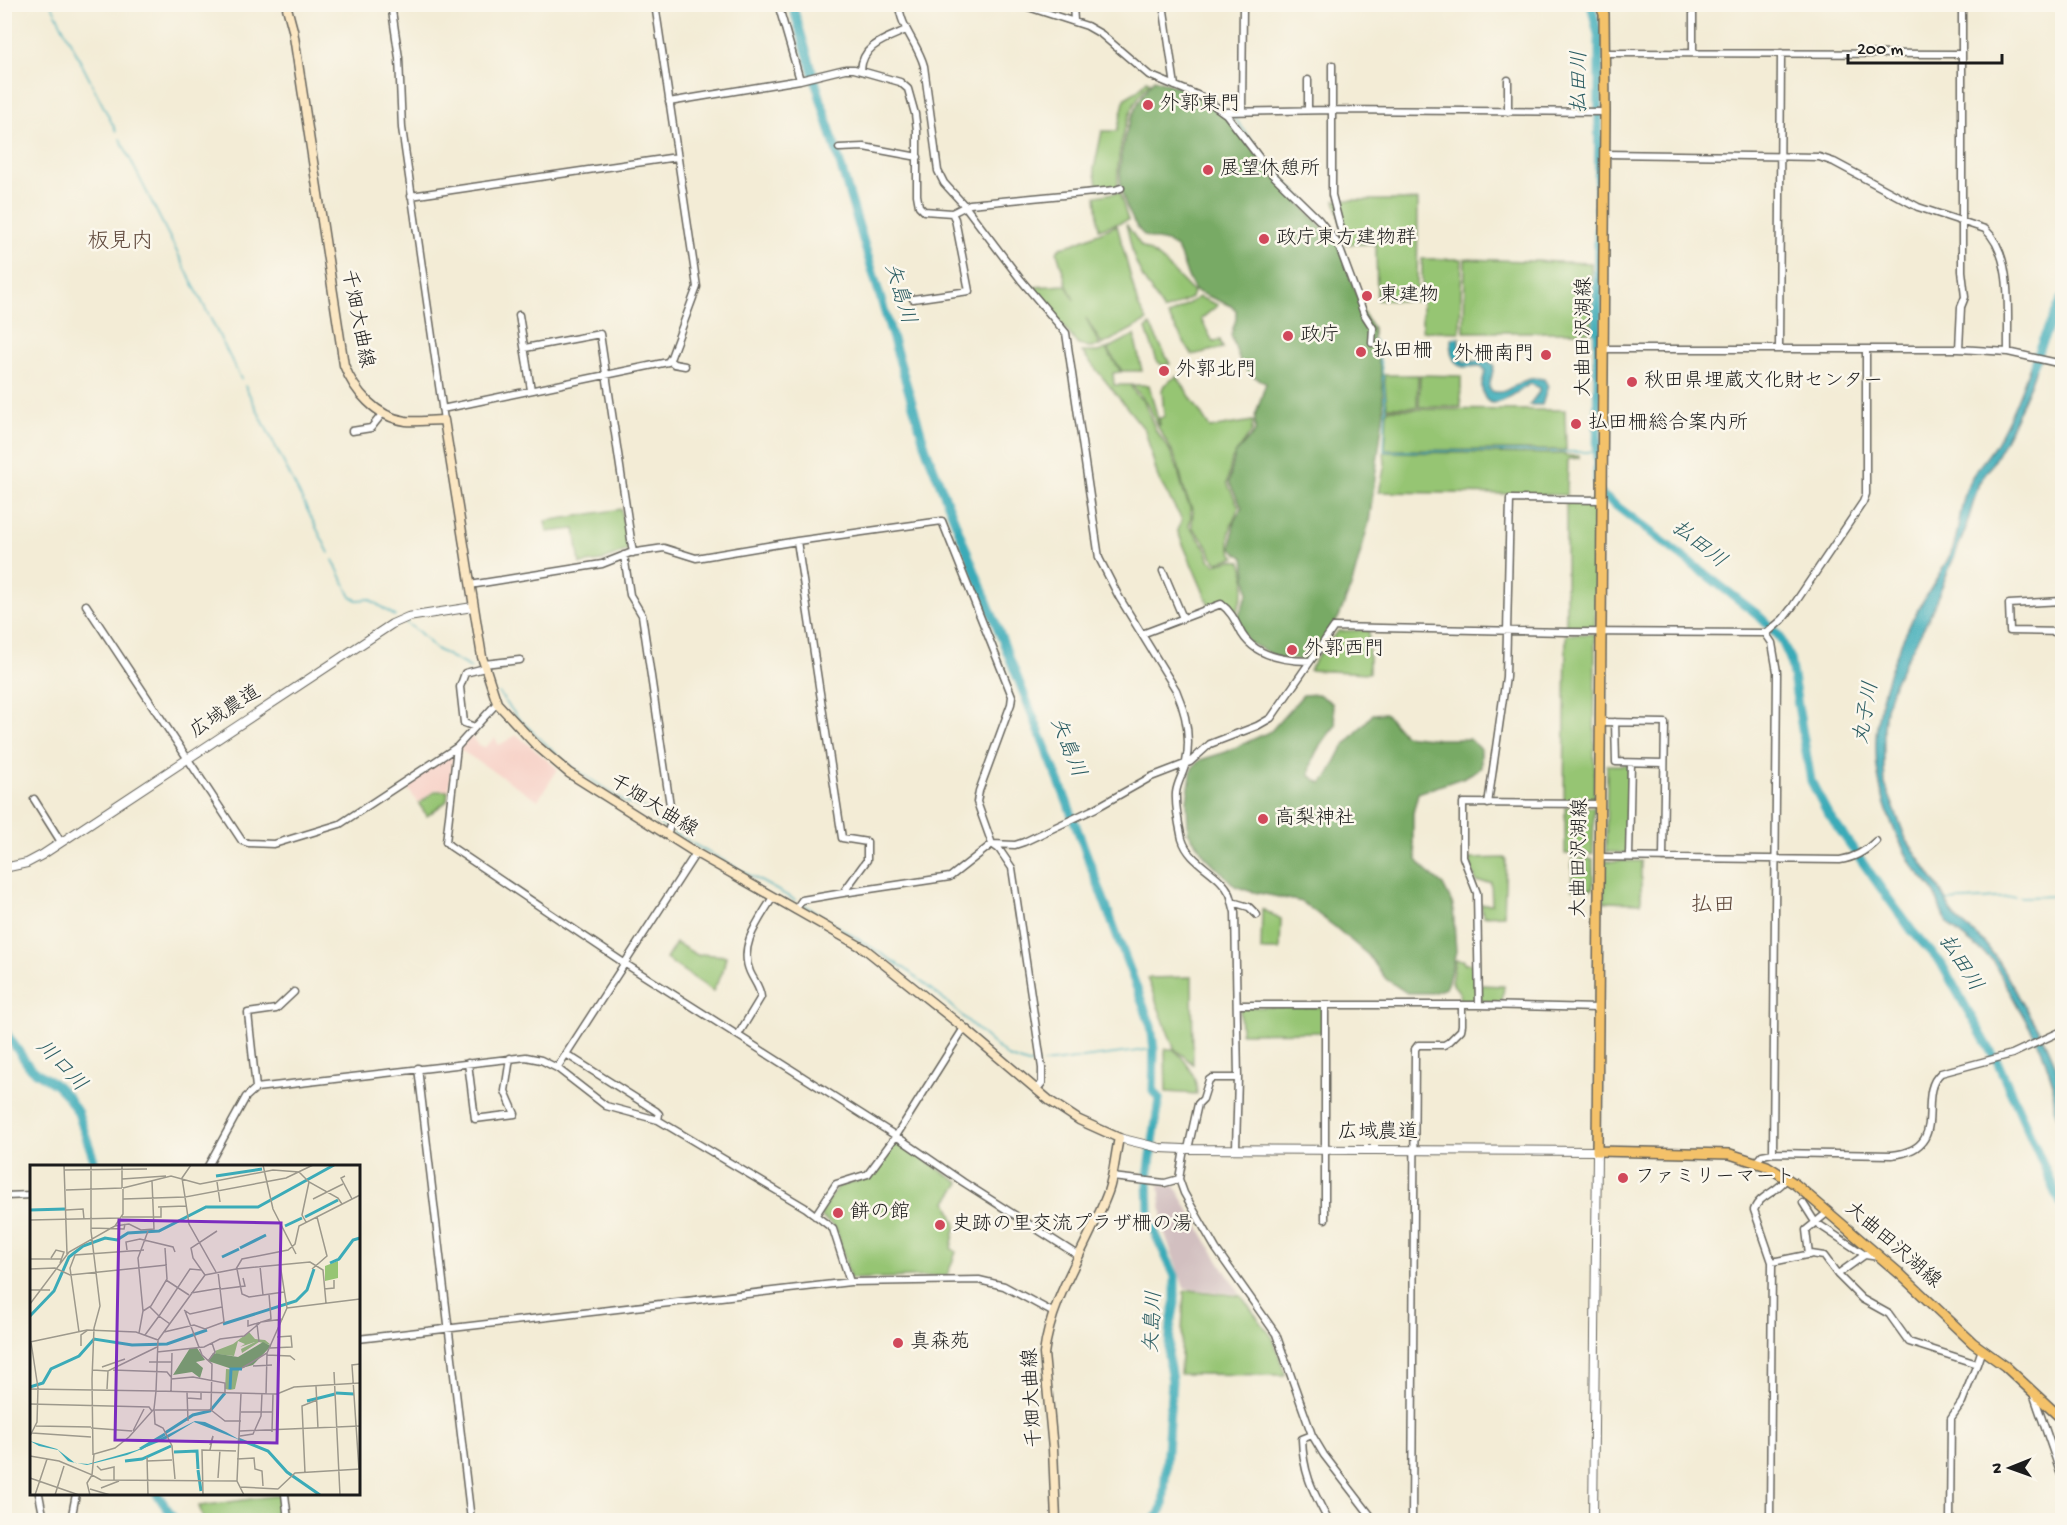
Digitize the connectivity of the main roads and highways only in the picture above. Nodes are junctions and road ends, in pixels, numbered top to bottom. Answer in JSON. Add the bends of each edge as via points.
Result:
{"nodes":[{"id":1,"x":286,"y":4,"type":"edge"},
{"id":2,"x":1600,"y":4,"type":"edge"},
{"id":3,"x":2062,"y":1419,"type":"edge"},
{"id":4,"x":1056,"y":1521,"type":"edge"}],
"edges":[{"from":1,"to":4,"type":"main road","name":"千畑大曲線","via":[[344,365],[356,390],[383,413],[406,421],[444,420],[482,667],[496,703],[569,773],[696,853],[865,949],[1061,1110],[1119,1138],[1108,1192],[1054,1313],[1046,1341]]},
{"from":2,"to":3,"type":"main road","name":"大曲田沢湖線","via":[[1604,14],[1605,112],[1597,1151],[1730,1154],[1757,1161],[1817,1204]]}]}
